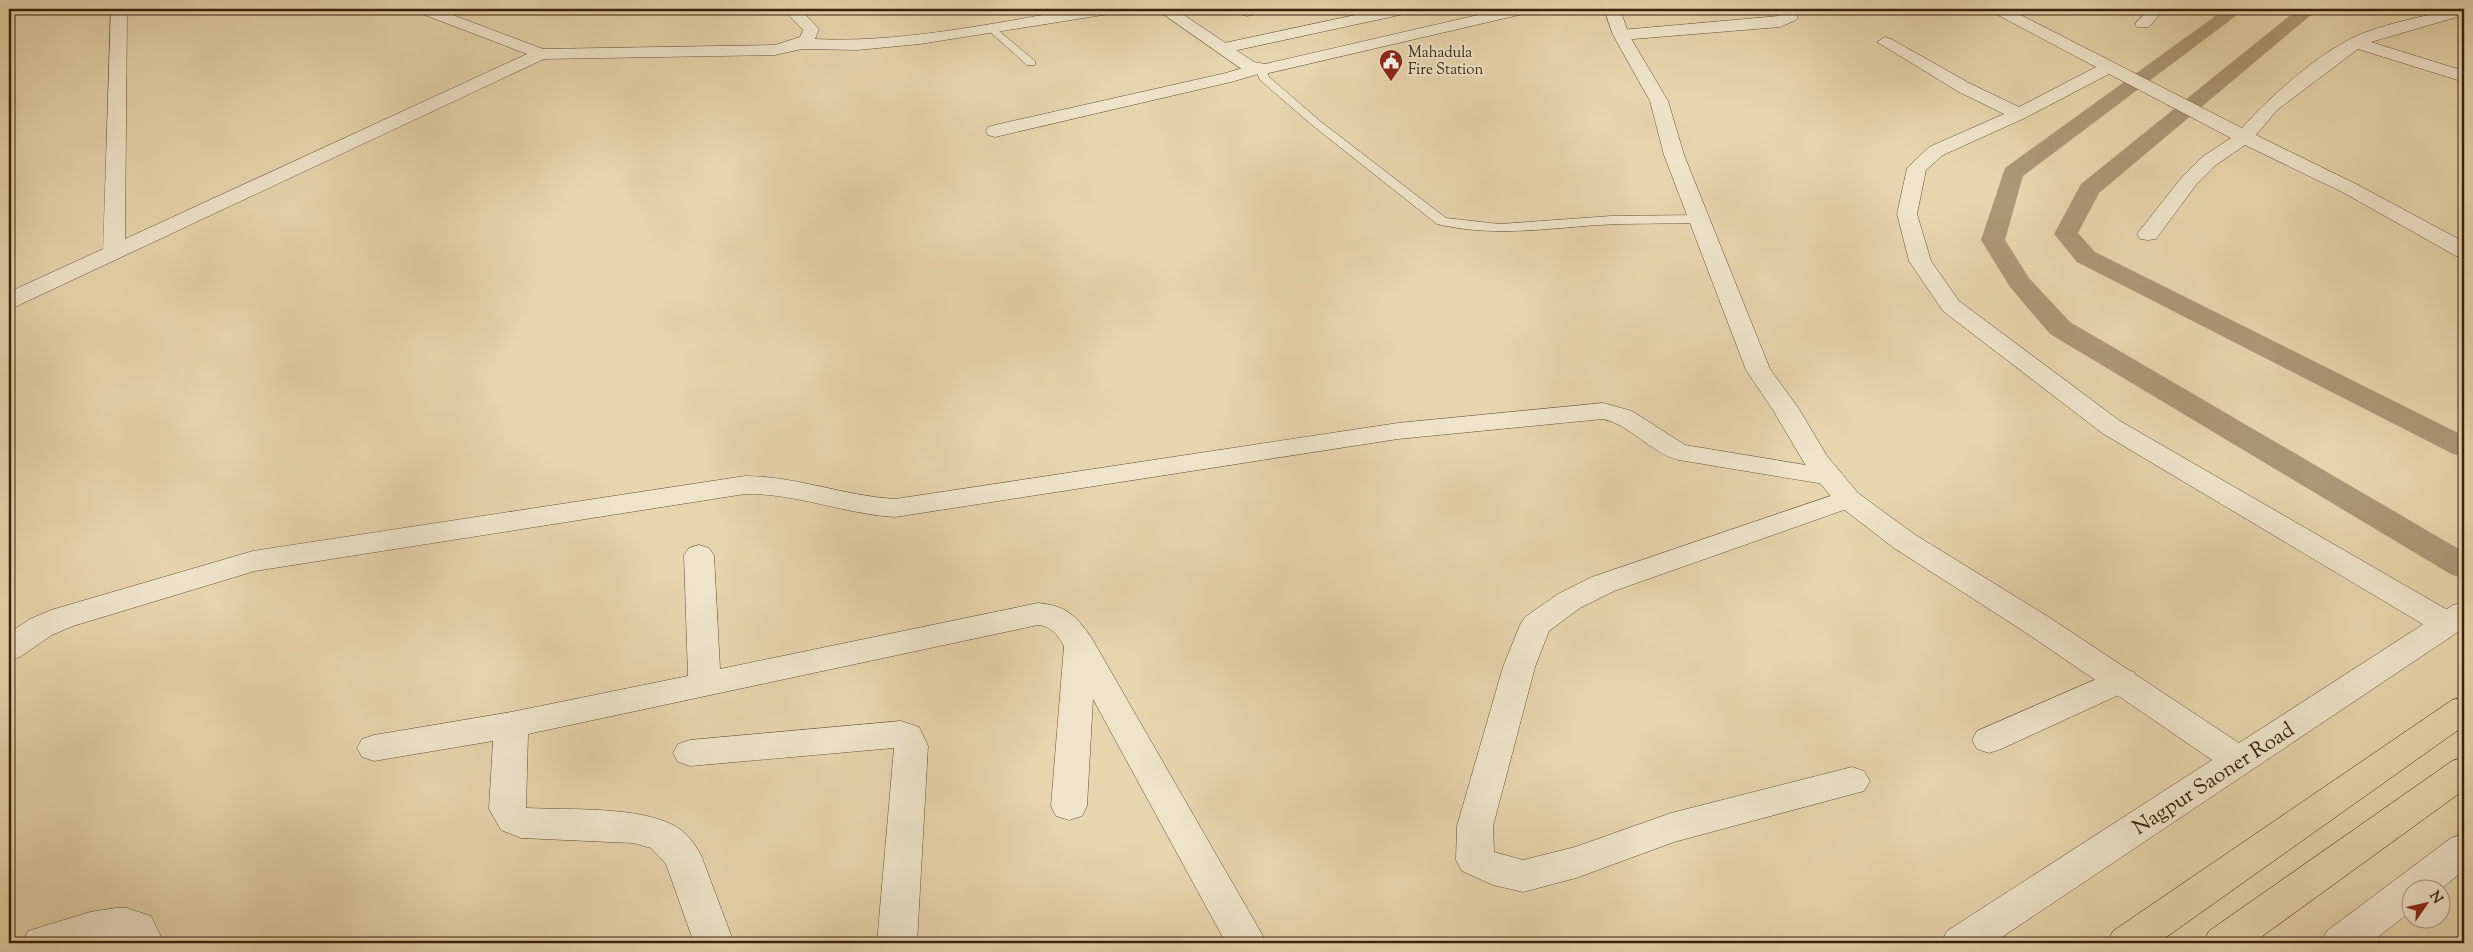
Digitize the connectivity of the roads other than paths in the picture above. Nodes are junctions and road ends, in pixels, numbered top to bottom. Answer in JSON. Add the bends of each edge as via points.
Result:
{"nodes":[{"id":1,"x":120,"y":9,"type":"edge"},
{"id":2,"x":423,"y":9,"type":"edge"},
{"id":3,"x":791,"y":9,"type":"edge"},
{"id":4,"x":1109,"y":9,"type":"edge"},
{"id":5,"x":1164,"y":9,"type":"edge"},
{"id":6,"x":1404,"y":9,"type":"edge"},
{"id":7,"x":1523,"y":9,"type":"edge"},
{"id":8,"x":1612,"y":9,"type":"edge"},
{"id":9,"x":1778,"y":9,"type":"edge"},
{"id":10,"x":1998,"y":9,"type":"edge"},
{"id":11,"x":2158,"y":9,"type":"edge"},
{"id":12,"x":2464,"y":10,"type":"edge"},
{"id":13,"x":2429,"y":20,"type":"junction"},
{"id":14,"x":2143,"y":24,"type":"dead end"},
{"id":15,"x":992,"y":28,"type":"junction"},
{"id":16,"x":2456,"y":28,"type":"dead end"},
{"id":17,"x":1621,"y":35,"type":"junction"},
{"id":18,"x":1885,"y":42,"type":"dead end"},
{"id":19,"x":2356,"y":43,"type":"junction"},
{"id":20,"x":800,"y":44,"type":"junction"},
{"id":21,"x":1224,"y":48,"type":"junction"},
{"id":22,"x":541,"y":54,"type":"junction"},
{"id":23,"x":1031,"y":63,"type":"dead end"},
{"id":24,"x":1261,"y":69,"type":"junction"},
{"id":25,"x":2118,"y":70,"type":"junction"},
{"id":26,"x":2464,"y":77,"type":"edge"},
{"id":27,"x":2020,"y":114,"type":"junction"},
{"id":28,"x":995,"y":131,"type":"dead end"},
{"id":29,"x":2244,"y":137,"type":"junction"},
{"id":30,"x":1698,"y":219,"type":"junction"},
{"id":31,"x":2148,"y":234,"type":"dead end"},
{"id":32,"x":2464,"y":251,"type":"edge"},
{"id":33,"x":114,"y":252,"type":"junction"},
{"id":34,"x":9,"y":301,"type":"edge"},
{"id":35,"x":1839,"y":488,"type":"junction"},
{"id":36,"x":699,"y":555,"type":"dead end"},
{"id":37,"x":2455,"y":619,"type":"edge"},
{"id":38,"x":1080,"y":645,"type":"junction"},
{"id":39,"x":9,"y":649,"type":"edge"},
{"id":40,"x":2122,"y":680,"type":"junction"},
{"id":41,"x":705,"y":685,"type":"junction"},
{"id":42,"x":2464,"y":709,"type":"edge"},
{"id":43,"x":511,"y":725,"type":"junction"},
{"id":44,"x":1989,"y":740,"type":"dead end"},
{"id":45,"x":374,"y":748,"type":"dead end"},
{"id":46,"x":690,"y":753,"type":"dead end"},
{"id":47,"x":2240,"y":761,"type":"junction"},
{"id":48,"x":2464,"y":771,"type":"edge"},
{"id":49,"x":1852,"y":781,"type":"dead end"},
{"id":50,"x":1069,"y":806,"type":"dead end"},
{"id":51,"x":2464,"y":850,"type":"edge"},
{"id":52,"x":2424,"y":880,"type":"edge"},
{"id":53,"x":2400,"y":898,"type":"edge"},
{"id":54,"x":42,"y":943,"type":"edge"},
{"id":55,"x":144,"y":943,"type":"edge"},
{"id":56,"x":714,"y":943,"type":"edge"},
{"id":57,"x":897,"y":943,"type":"edge"},
{"id":58,"x":1246,"y":943,"type":"edge"},
{"id":59,"x":1961,"y":943,"type":"edge"},
{"id":60,"x":2127,"y":943,"type":"edge"},
{"id":61,"x":2223,"y":943,"type":"edge"},
{"id":62,"x":2342,"y":943,"type":"edge"}],
"edges":[{"from":1,"to":33,"type":"street"},
{"from":2,"to":22,"type":"street"},
{"from":3,"to":20,"type":"street","via":[[811,29],[808,40]]},
{"from":4,"to":15,"type":"street"},
{"from":5,"to":21,"type":"street"},
{"from":6,"to":21,"type":"street"},
{"from":7,"to":24,"type":"street"},
{"from":8,"to":17,"type":"street"},
{"from":9,"to":17,"type":"street","via":[[1790,17],[1780,22]]},
{"from":10,"to":25,"type":"street"},
{"from":11,"to":14,"type":"street"},
{"from":12,"to":13,"type":"street"},
{"from":13,"to":16,"type":"street"},
{"from":13,"to":19,"type":"street"},
{"from":15,"to":20,"type":"street","via":[[855,46]]},
{"from":15,"to":23,"type":"lane"},
{"from":17,"to":30,"type":"street","via":[[1659,101],[1674,155]]},
{"from":18,"to":27,"type":"street","via":[[1965,88]]},
{"from":19,"to":26,"type":"street"},
{"from":19,"to":29,"type":"street","via":[[2271,106]]},
{"from":20,"to":22,"type":"street","via":[[775,50],[738,52]]},
{"from":21,"to":24,"type":"street"},
{"from":22,"to":33,"type":"street"},
{"from":24,"to":28,"type":"street"},
{"from":24,"to":30,"type":"lane","via":[[1264,78],[1286,98],[1442,221],[1462,227],[1496,229],[1602,221]]},
{"from":25,"to":27,"type":"street"},
{"from":25,"to":29,"type":"street"},
{"from":27,"to":37,"type":"street","via":[[1936,151],[1917,168],[1908,214],[1920,260],[1951,306],[2111,427]]},
{"from":29,"to":31,"type":"street","via":[[2209,160]]},
{"from":29,"to":32,"type":"street","via":[[2351,189]]},
{"from":30,"to":35,"type":"street","via":[[1758,370],[1816,460]]},
{"from":33,"to":34,"type":"street"},
{"from":35,"to":39,"type":"street","via":[[1679,452],[1660,444],[1621,415],[1603,411],[1398,431],[895,508],[868,507],[781,486],[745,485],[253,561],[62,618],[41,627]]},
{"from":35,"to":40,"type":"street","via":[[1904,541]]},
{"from":35,"to":49,"type":"street","via":[[1603,584],[1569,601],[1536,626],[1519,667],[1475,826],[1475,860],[1493,869],[1523,876],[1576,862],[1671,828]]},
{"from":36,"to":41,"type":"street"},
{"from":37,"to":47,"type":"street","name":"Nagpur Saoner Road"},
{"from":38,"to":41,"type":"street","via":[[1063,621],[1052,614],[1038,614]]},
{"from":38,"to":50,"type":"street"},
{"from":38,"to":58,"type":"street"},
{"from":40,"to":44,"type":"street"},
{"from":40,"to":47,"type":"street"},
{"from":41,"to":43,"type":"street"},
{"from":42,"to":60,"type":"highway"},
{"from":43,"to":45,"type":"street"},
{"from":43,"to":56,"type":"street","via":[[507,809],[514,820],[521,823],[633,828],[663,837],[686,863]]},
{"from":46,"to":57,"type":"street","via":[[907,736],[911,746]]},
{"from":47,"to":59,"type":"street","name":"Nagpur Saoner Road"},
{"from":48,"to":61,"type":"highway"},
{"from":51,"to":52,"type":"street"},
{"from":53,"to":62,"type":"street"},
{"from":54,"to":55,"type":"street","via":[[126,924],[136,927]]}]}
